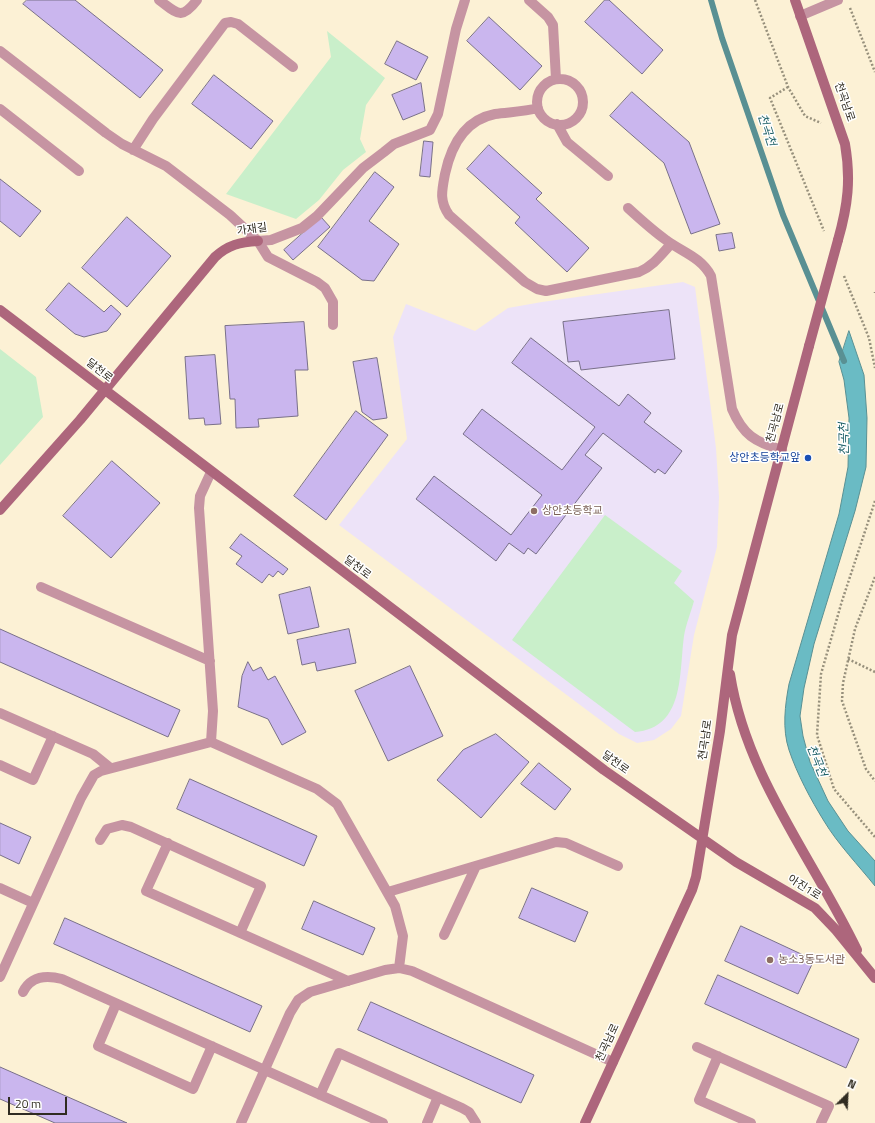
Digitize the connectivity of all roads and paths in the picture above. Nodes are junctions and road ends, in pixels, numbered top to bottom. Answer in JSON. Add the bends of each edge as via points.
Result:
{"nodes":[{"id":1,"x":159,"y":0,"type":"edge"},
{"id":2,"x":197,"y":0,"type":"edge"},
{"id":3,"x":465,"y":0,"type":"edge"},
{"id":4,"x":528,"y":0,"type":"edge"},
{"id":5,"x":755,"y":0,"type":"edge"},
{"id":6,"x":794,"y":0,"type":"edge"},
{"id":7,"x":838,"y":0,"type":"edge"},
{"id":8,"x":850,"y":7,"type":"dead end"},
{"id":9,"x":800,"y":16,"type":"junction"},
{"id":10,"x":0,"y":51,"type":"edge"},
{"id":11,"x":293,"y":66,"type":"dead end"},
{"id":12,"x":875,"y":72,"type":"edge"},
{"id":13,"x":556,"y":79,"type":"junction"},
{"id":14,"x":788,"y":87,"type":"junction"},
{"id":15,"x":770,"y":98,"type":"dead end"},
{"id":16,"x":538,"y":108,"type":"junction"},
{"id":17,"x":0,"y":109,"type":"edge"},
{"id":18,"x":557,"y":124,"type":"junction"},
{"id":19,"x":842,"y":132,"type":"junction"},
{"id":20,"x":133,"y":150,"type":"junction"},
{"id":21,"x":79,"y":171,"type":"dead end"},
{"id":22,"x":608,"y":176,"type":"dead end"},
{"id":23,"x":628,"y":208,"type":"dead end"},
{"id":24,"x":258,"y":241,"type":"junction"},
{"id":25,"x":671,"y":244,"type":"junction"},
{"id":26,"x":0,"y":310,"type":"edge"},
{"id":27,"x":333,"y":325,"type":"dead end"},
{"id":28,"x":104,"y":390,"type":"junction"},
{"id":29,"x":782,"y":450,"type":"junction"},
{"id":30,"x":211,"y":472,"type":"junction"},
{"id":31,"x":875,"y":501,"type":"edge"},
{"id":32,"x":0,"y":510,"type":"edge"},
{"id":33,"x":875,"y":577,"type":"edge"},
{"id":34,"x":42,"y":587,"type":"dead end"},
{"id":35,"x":848,"y":659,"type":"junction"},
{"id":36,"x":728,"y":660,"type":"junction"},
{"id":37,"x":210,"y":661,"type":"junction"},
{"id":38,"x":875,"y":672,"type":"edge"},
{"id":39,"x":0,"y":712,"type":"edge"},
{"id":40,"x":53,"y":736,"type":"junction"},
{"id":41,"x":211,"y":742,"type":"junction"},
{"id":42,"x":0,"y":765,"type":"edge"},
{"id":43,"x":110,"y":767,"type":"junction"},
{"id":44,"x":875,"y":781,"type":"edge"},
{"id":45,"x":875,"y":837,"type":"edge"},
{"id":46,"x":100,"y":840,"type":"dead end"},
{"id":47,"x":703,"y":840,"type":"junction"},
{"id":48,"x":168,"y":843,"type":"junction"},
{"id":49,"x":476,"y":866,"type":"junction"},
{"id":50,"x":618,"y":866,"type":"dead end"},
{"id":51,"x":0,"y":888,"type":"edge"},
{"id":52,"x":388,"y":892,"type":"junction"},
{"id":53,"x":33,"y":903,"type":"junction"},
{"id":54,"x":240,"y":933,"type":"junction"},
{"id":55,"x":444,"y":935,"type":"dead end"},
{"id":56,"x":863,"y":963,"type":"junction"},
{"id":57,"x":399,"y":968,"type":"junction"},
{"id":58,"x":0,"y":978,"type":"edge"},
{"id":59,"x":875,"y":978,"type":"edge"},
{"id":60,"x":348,"y":981,"type":"junction"},
{"id":61,"x":23,"y":992,"type":"dead end"},
{"id":62,"x":116,"y":1004,"type":"junction"},
{"id":63,"x":212,"y":1046,"type":"junction"},
{"id":64,"x":697,"y":1047,"type":"dead end"},
{"id":65,"x":718,"y":1056,"type":"junction"},
{"id":66,"x":612,"y":1062,"type":"junction"},
{"id":67,"x":264,"y":1070,"type":"junction"},
{"id":68,"x":320,"y":1095,"type":"junction"},
{"id":69,"x":438,"y":1097,"type":"junction"},
{"id":70,"x":241,"y":1123,"type":"edge"},
{"id":71,"x":383,"y":1123,"type":"edge"},
{"id":72,"x":427,"y":1123,"type":"edge"},
{"id":73,"x":476,"y":1123,"type":"edge"},
{"id":74,"x":585,"y":1123,"type":"edge"},
{"id":75,"x":752,"y":1123,"type":"edge"},
{"id":76,"x":821,"y":1123,"type":"edge"}],
"edges":[{"from":1,"to":2,"type":"street","via":[[176,12],[183,13],[189,11]]},
{"from":3,"to":24,"type":"street","name":"가재길","via":[[456,29],[438,114],[430,130],[394,144],[352,178],[322,211],[302,228],[271,240]]},
{"from":4,"to":13,"type":"street","via":[[548,17],[552,25]]},
{"from":5,"to":14,"type":"path"},
{"from":6,"to":9,"type":"street","name":"천곡남로"},
{"from":7,"to":9,"type":"street"},
{"from":8,"to":12,"type":"path"},
{"from":9,"to":19,"type":"street","name":"천곡남로"},
{"from":10,"to":20,"type":"street","via":[[106,133]]},
{"from":11,"to":20,"type":"street","via":[[238,24],[225,24]]},
{"from":13,"to":16,"type":"street","via":[[545,83],[540,89],[537,96]]},
{"from":13,"to":18,"type":"street","via":[[574,83],[583,103],[581,110],[571,122]]},
{"from":14,"to":15,"type":"path"},
{"from":14,"to":19,"type":"path","via":[[805,116]]},
{"from":16,"to":18,"type":"street","via":[[543,118]]},
{"from":16,"to":25,"type":"street","via":[[495,114],[480,119],[460,136],[448,159],[442,192],[442,200],[449,215],[525,282],[536,289],[546,291],[639,272],[648,268]]},
{"from":17,"to":21,"type":"street"},
{"from":18,"to":22,"type":"street","via":[[567,142]]},
{"from":19,"to":29,"type":"street","name":"천곡남로","bridge":true,"via":[[849,168],[849,195]]},
{"from":20,"to":24,"type":"street","via":[[166,166],[230,215]]},
{"from":23,"to":25,"type":"street"},
{"from":24,"to":27,"type":"street","via":[[268,257],[325,288],[333,302]]},
{"from":24,"to":28,"type":"street","name":"가재길","via":[[234,244],[215,257]]},
{"from":25,"to":29,"type":"street","via":[[697,258],[706,266],[711,276],[729,398],[737,422],[755,440]]},
{"from":26,"to":28,"type":"street","name":"달천로"},
{"from":28,"to":30,"type":"street","name":"달천로"},
{"from":28,"to":32,"type":"street","name":"가재길"},
{"from":29,"to":36,"type":"street","name":"천곡남로","via":[[738,609]]},
{"from":30,"to":37,"type":"street","via":[[200,496],[199,508]]},
{"from":30,"to":47,"type":"street","name":"달천로","via":[[604,770]]},
{"from":31,"to":45,"type":"path","via":[[821,674],[817,735],[834,789]]},
{"from":33,"to":35,"type":"path","via":[[855,629]]},
{"from":34,"to":37,"type":"street"},
{"from":35,"to":38,"type":"path"},
{"from":35,"to":44,"type":"path","via":[[842,700],[866,769]]},
{"from":36,"to":47,"type":"street","name":"천곡남로"},
{"from":36,"to":56,"type":"street","via":[[733,695],[751,753],[775,802],[837,909]]},
{"from":37,"to":41,"type":"street","via":[[213,710]]},
{"from":39,"to":40,"type":"street"},
{"from":40,"to":42,"type":"street","via":[[33,780]]},
{"from":40,"to":43,"type":"street","via":[[92,754]]},
{"from":41,"to":43,"type":"street"},
{"from":41,"to":52,"type":"street","via":[[328,796],[337,804]]},
{"from":43,"to":53,"type":"street","via":[[94,775],[88,783]]},
{"from":46,"to":48,"type":"street","via":[[107,829],[122,825]]},
{"from":47,"to":56,"type":"street","name":"아진1로","via":[[815,908]]},
{"from":47,"to":66,"type":"street","name":"천곡남로","via":[[692,890]]},
{"from":48,"to":54,"type":"street","via":[[261,886]]},
{"from":48,"to":54,"type":"street","via":[[146,891]]},
{"from":49,"to":50,"type":"street","via":[[556,842],[566,843]]},
{"from":49,"to":52,"type":"street"},
{"from":49,"to":55,"type":"street"},
{"from":51,"to":53,"type":"street"},
{"from":52,"to":57,"type":"street","via":[[400,921],[403,936]]},
{"from":53,"to":58,"type":"street"},
{"from":54,"to":60,"type":"street"},
{"from":56,"to":59,"type":"street","name":"아진1로"},
{"from":57,"to":60,"type":"street"},
{"from":57,"to":66,"type":"street","via":[[418,973]]},
{"from":60,"to":67,"type":"street","via":[[310,992],[298,1000]]},
{"from":61,"to":62,"type":"street","via":[[32,981],[50,976]]},
{"from":62,"to":63,"type":"street"},
{"from":62,"to":63,"type":"street","via":[[98,1046],[165,1077],[193,1089]]},
{"from":63,"to":67,"type":"street"},
{"from":64,"to":65,"type":"street"},
{"from":65,"to":75,"type":"street","via":[[699,1100]]},
{"from":65,"to":76,"type":"street","via":[[829,1106]]},
{"from":66,"to":74,"type":"street","name":"천곡남로"},
{"from":67,"to":68,"type":"street"},
{"from":67,"to":70,"type":"street"},
{"from":68,"to":69,"type":"street","via":[[339,1053]]},
{"from":68,"to":71,"type":"street"},
{"from":69,"to":72,"type":"street"},
{"from":69,"to":73,"type":"street","via":[[469,1112]]}]}
